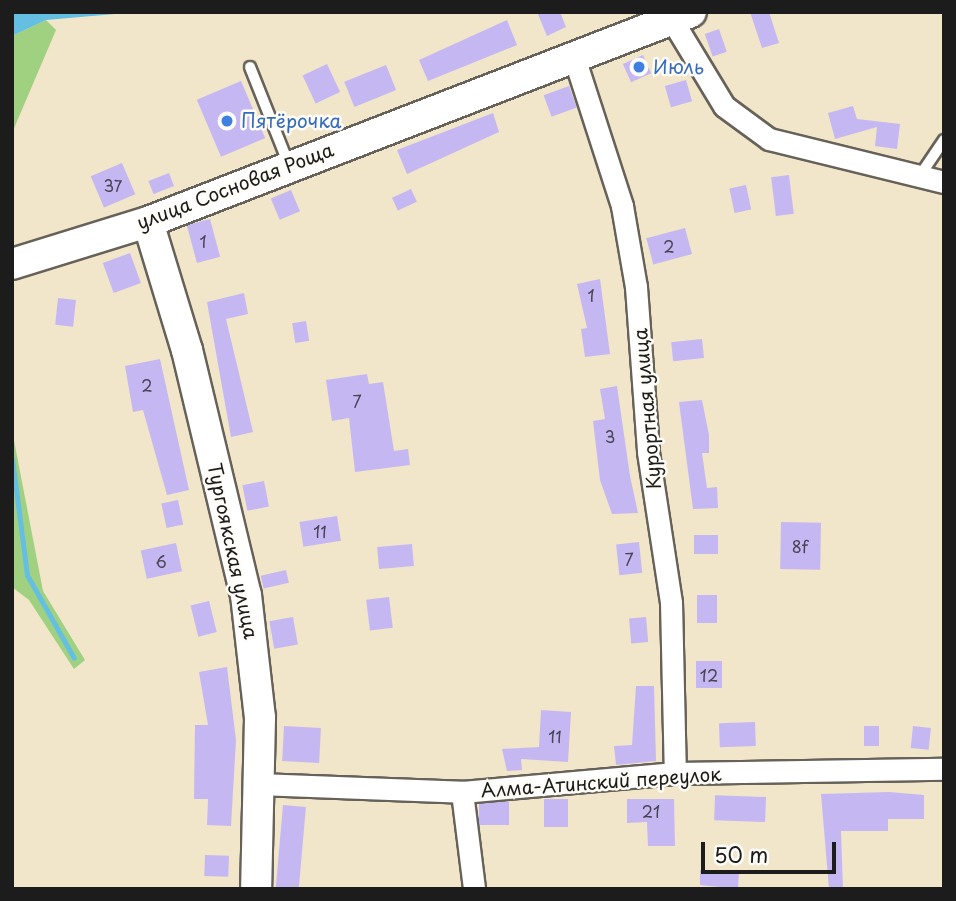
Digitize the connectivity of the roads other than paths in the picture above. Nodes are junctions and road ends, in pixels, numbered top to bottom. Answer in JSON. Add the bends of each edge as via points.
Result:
{"nodes":[{"id":1,"x":682,"y":16,"type":"edge"},
{"id":2,"x":573,"y":54,"type":"junction"},
{"id":3,"x":250,"y":67,"type":"dead end"},
{"id":4,"x":944,"y":140,"type":"edge"},
{"id":5,"x":290,"y":166,"type":"junction"},
{"id":6,"x":921,"y":174,"type":"junction"},
{"id":7,"x":944,"y":182,"type":"edge"},
{"id":8,"x":148,"y":222,"type":"junction"},
{"id":9,"x":12,"y":264,"type":"edge"},
{"id":10,"x":944,"y":769,"type":"edge"},
{"id":11,"x":675,"y":773,"type":"junction"},
{"id":12,"x":258,"y":784,"type":"junction"},
{"id":13,"x":462,"y":792,"type":"junction"},
{"id":14,"x":256,"y":889,"type":"edge"},
{"id":15,"x":474,"y":889,"type":"edge"}],
"edges":[{"from":1,"to":2,"type":"main road","name":"улица Сосновая Роща"},
{"from":1,"to":6,"type":"street","via":[[724,106],[769,139]]},
{"from":2,"to":5,"type":"main road","name":"улица Сосновая Роща"},
{"from":2,"to":11,"type":"street","name":"Курортная улица","via":[[622,206],[636,287],[648,452],[671,602]]},
{"from":3,"to":5,"type":"lane"},
{"from":4,"to":6,"type":"lane"},
{"from":5,"to":8,"type":"main road","name":"улица Сосновая Роща"},
{"from":6,"to":7,"type":"street"},
{"from":8,"to":9,"type":"main road","name":"улица Сосновая Роща"},
{"from":8,"to":12,"type":"main road","name":"Тургоякская улица","via":[[187,350],[246,595],[260,718]]},
{"from":10,"to":11,"type":"street","name":"Алма-Атинский переулок"},
{"from":11,"to":13,"type":"street","name":"Алма-Атинский переулок"},
{"from":12,"to":13,"type":"street","name":"Алма-Атинский переулок"},
{"from":12,"to":14,"type":"main road","name":"Тургоякская улица"},
{"from":13,"to":15,"type":"street"}]}
